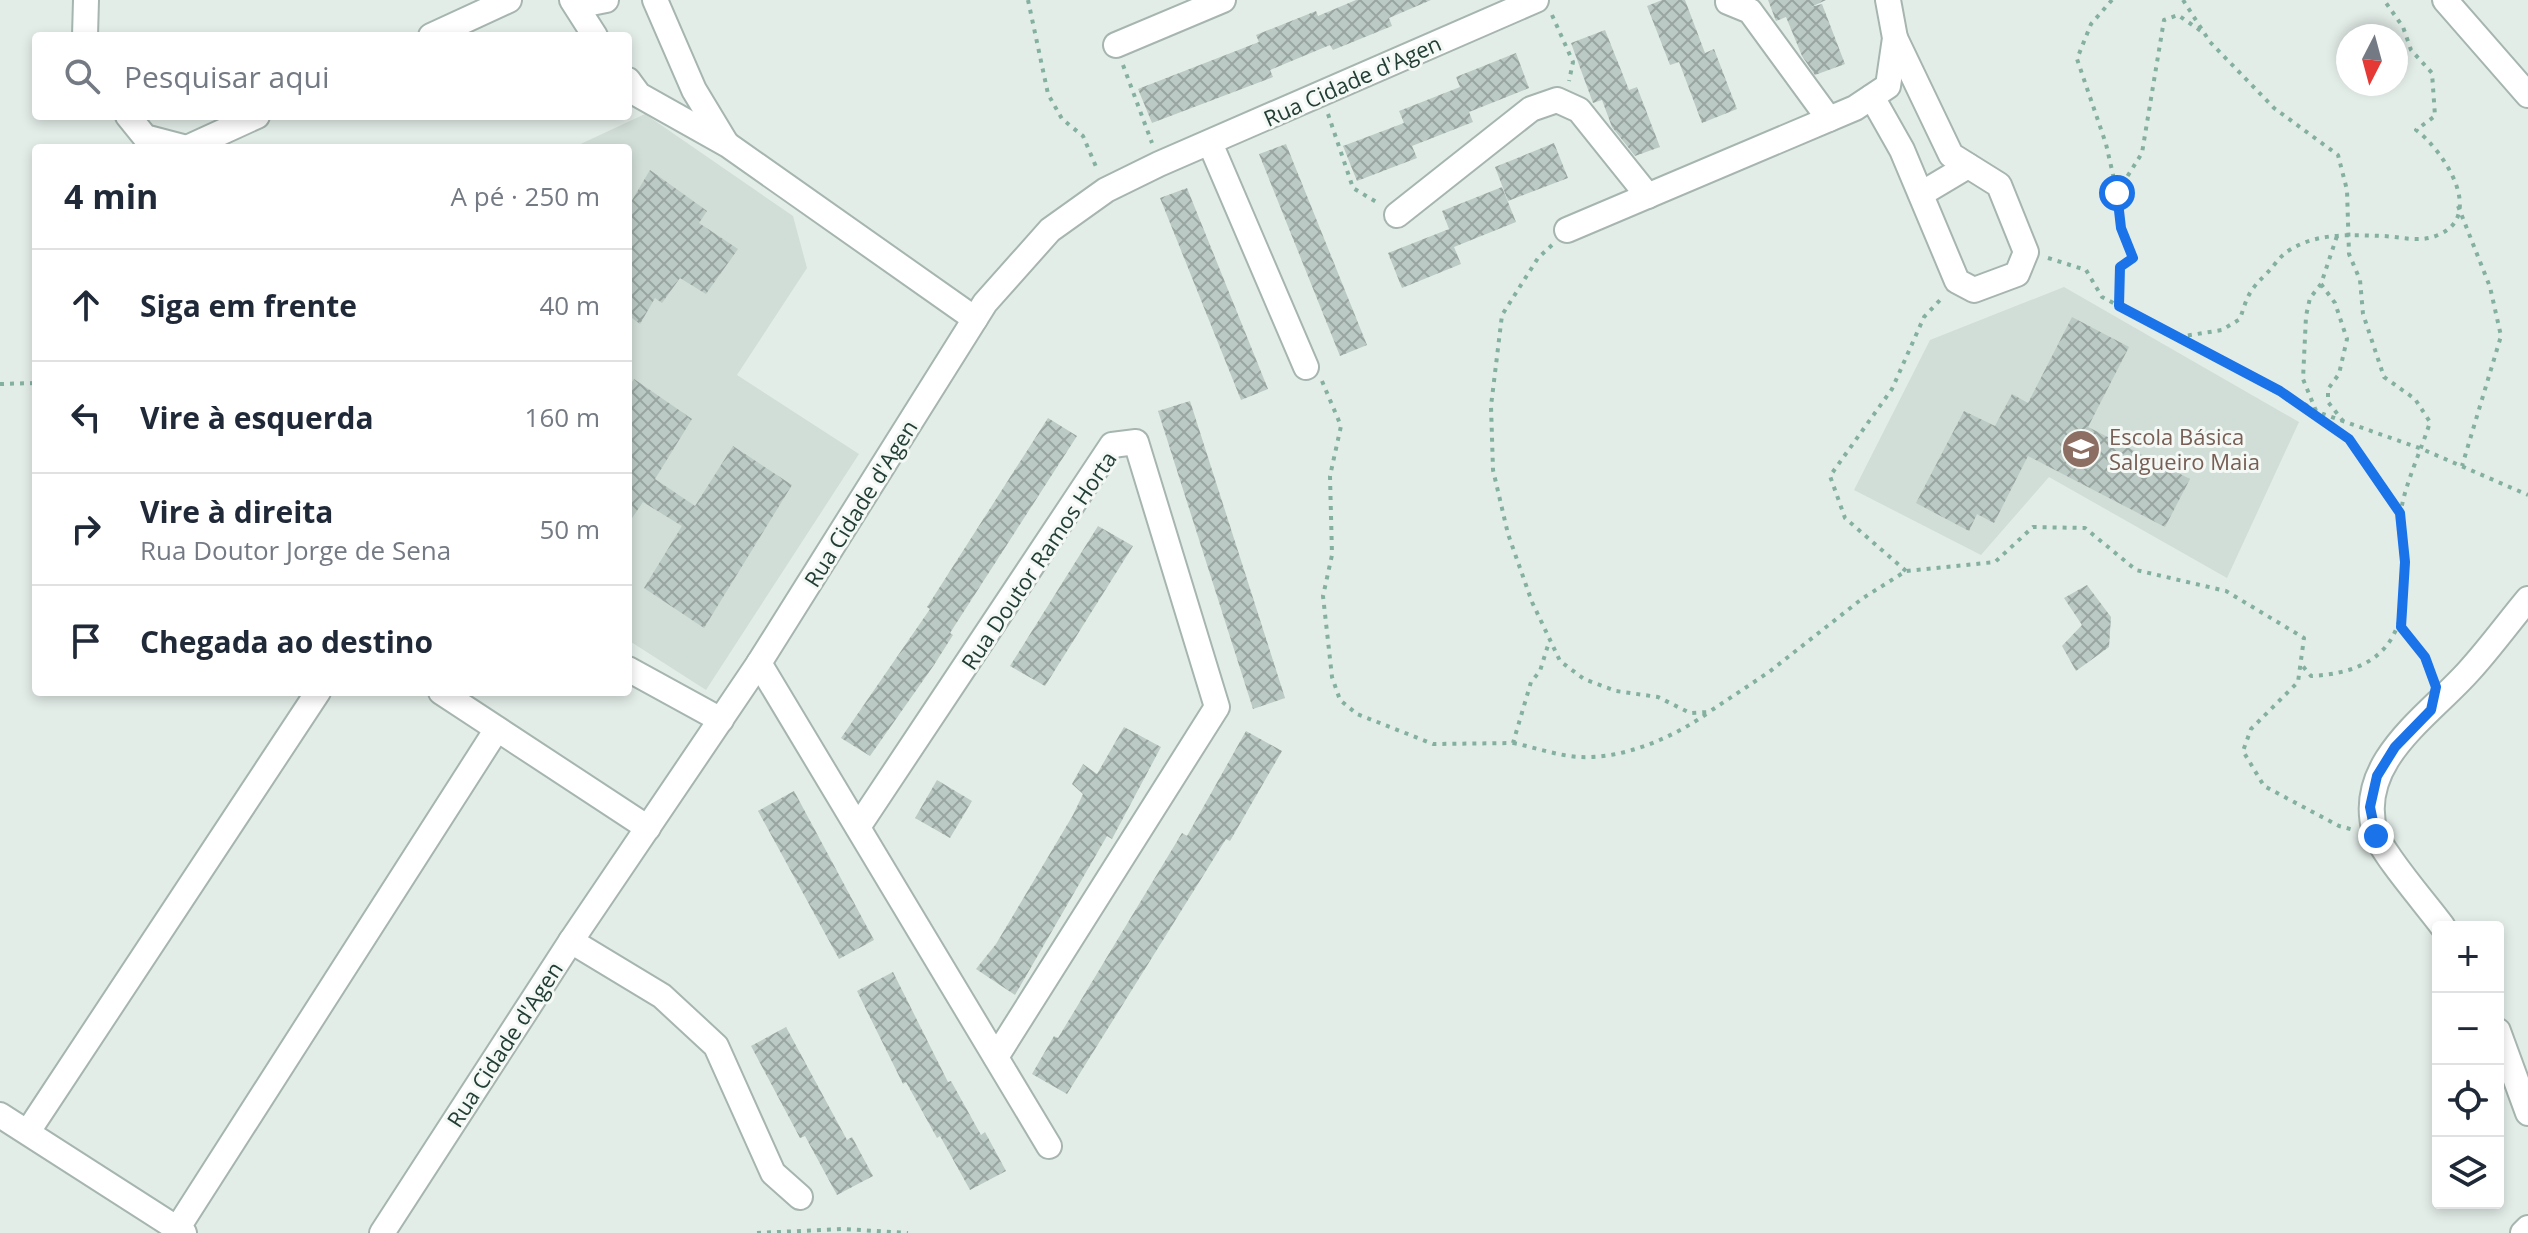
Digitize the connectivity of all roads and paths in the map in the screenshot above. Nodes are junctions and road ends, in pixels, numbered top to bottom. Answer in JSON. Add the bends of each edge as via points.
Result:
{"nodes":[{"id":1,"x":86,"y":0,"type":"edge"},
{"id":2,"x":509,"y":0,"type":"edge"},
{"id":3,"x":572,"y":0,"type":"edge"},
{"id":4,"x":584,"y":0,"type":"edge"},
{"id":5,"x":606,"y":0,"type":"edge"},
{"id":6,"x":655,"y":0,"type":"edge"},
{"id":7,"x":1028,"y":0,"type":"edge"},
{"id":8,"x":1223,"y":0,"type":"edge"},
{"id":9,"x":1888,"y":0,"type":"edge"},
{"id":10,"x":2112,"y":0,"type":"edge"},
{"id":11,"x":2183,"y":0,"type":"edge"},
{"id":12,"x":2384,"y":0,"type":"edge"},
{"id":13,"x":2445,"y":0,"type":"edge"},
{"id":14,"x":1728,"y":2,"type":"edge"},
{"id":15,"x":1531,"y":5,"type":"edge"},
{"id":16,"x":85,"y":32,"type":"edge"},
{"id":17,"x":440,"y":32,"type":"edge"},
{"id":18,"x":592,"y":32,"type":"edge"},
{"id":19,"x":2203,"y":32,"type":"junction"},
{"id":20,"x":1895,"y":38,"type":"junction"},
{"id":21,"x":1116,"y":45,"type":"joint"},
{"id":22,"x":632,"y":85,"type":"edge"},
{"id":23,"x":1321,"y":93,"type":"junction"},
{"id":24,"x":2528,"y":95,"type":"edge"},
{"id":25,"x":1872,"y":97,"type":"junction"},
{"id":26,"x":1563,"y":102,"type":"junction"},
{"id":27,"x":1829,"y":119,"type":"junction"},
{"id":28,"x":131,"y":120,"type":"edge"},
{"id":29,"x":248,"y":120,"type":"edge"},
{"id":30,"x":1210,"y":143,"type":"junction"},
{"id":31,"x":172,"y":144,"type":"edge"},
{"id":32,"x":196,"y":144,"type":"edge"},
{"id":33,"x":728,"y":145,"type":"junction"},
{"id":34,"x":1159,"y":164,"type":"junction"},
{"id":35,"x":1968,"y":166,"type":"junction"},
{"id":36,"x":1106,"y":190,"type":"junction"},
{"id":37,"x":2117,"y":193,"type":"junction"},
{"id":38,"x":1921,"y":194,"type":"junction"},
{"id":39,"x":1648,"y":196,"type":"junction"},
{"id":40,"x":2458,"y":206,"type":"junction"},
{"id":41,"x":1397,"y":215,"type":"joint"},
{"id":42,"x":1567,"y":230,"type":"joint"},
{"id":43,"x":2337,"y":236,"type":"junction"},
{"id":44,"x":2349,"y":236,"type":"junction"},
{"id":45,"x":2026,"y":252,"type":"junction"},
{"id":46,"x":1957,"y":281,"type":"junction"},
{"id":47,"x":2321,"y":284,"type":"junction"},
{"id":48,"x":2119,"y":306,"type":"junction"},
{"id":49,"x":975,"y":319,"type":"junction"},
{"id":50,"x":2178,"y":337,"type":"junction"},
{"id":51,"x":1306,"y":367,"type":"joint"},
{"id":52,"x":32,"y":383,"type":"edge"},
{"id":53,"x":0,"y":384,"type":"edge"},
{"id":54,"x":2280,"y":391,"type":"junction"},
{"id":55,"x":2316,"y":411,"type":"junction"},
{"id":56,"x":2343,"y":421,"type":"junction"},
{"id":57,"x":2422,"y":449,"type":"junction"},
{"id":58,"x":2462,"y":466,"type":"junction"},
{"id":59,"x":2528,"y":495,"type":"edge"},
{"id":60,"x":2400,"y":513,"type":"junction"},
{"id":61,"x":1906,"y":571,"type":"junction"},
{"id":62,"x":2528,"y":599,"type":"edge"},
{"id":63,"x":2401,"y":627,"type":"junction"},
{"id":64,"x":1550,"y":641,"type":"junction"},
{"id":65,"x":759,"y":663,"type":"junction"},
{"id":66,"x":2301,"y":663,"type":"junction"},
{"id":67,"x":632,"y":671,"type":"edge"},
{"id":68,"x":315,"y":696,"type":"edge"},
{"id":69,"x":447,"y":696,"type":"edge"},
{"id":70,"x":2431,"y":710,"type":"junction"},
{"id":71,"x":1709,"y":712,"type":"junction"},
{"id":72,"x":721,"y":720,"type":"junction"},
{"id":73,"x":497,"y":729,"type":"junction"},
{"id":74,"x":1513,"y":743,"type":"junction"},
{"id":75,"x":858,"y":827,"type":"junction"},
{"id":76,"x":648,"y":828,"type":"junction"},
{"id":77,"x":2376,"y":836,"type":"junction"},
{"id":78,"x":2439,"y":921,"type":"edge"},
{"id":79,"x":571,"y":941,"type":"junction"},
{"id":80,"x":2504,"y":1047,"type":"edge"},
{"id":81,"x":996,"y":1057,"type":"junction"},
{"id":82,"x":2528,"y":1113,"type":"edge"},
{"id":83,"x":0,"y":1115,"type":"edge"},
{"id":84,"x":29,"y":1130,"type":"junction"},
{"id":85,"x":1049,"y":1146,"type":"dead end"},
{"id":86,"x":800,"y":1197,"type":"dead end"},
{"id":87,"x":2528,"y":1228,"type":"edge"},
{"id":88,"x":180,"y":1231,"type":"edge"},
{"id":89,"x":382,"y":1233,"type":"edge"},
{"id":90,"x":757,"y":1233,"type":"edge"},
{"id":91,"x":908,"y":1233,"type":"edge"},
{"id":92,"x":2523,"y":1233,"type":"edge"}],
"edges":[{"from":1,"to":16,"type":"street"},
{"from":2,"to":17,"type":"street"},
{"from":3,"to":18,"type":"street"},
{"from":4,"to":5,"type":"street"},
{"from":6,"to":33,"type":"street","via":[[694,90]]},
{"from":7,"to":36,"type":"path","via":[[1048,94],[1062,119],[1083,136]]},
{"from":8,"to":21,"type":"street"},
{"from":9,"to":20,"type":"street"},
{"from":10,"to":37,"type":"path","via":[[2091,24],[2077,59]]},
{"from":11,"to":19,"type":"path"},
{"from":12,"to":40,"type":"path","via":[[2411,50],[2432,73],[2435,116],[2416,130],[2433,142],[2449,166],[2461,197]]},
{"from":13,"to":24,"type":"street"},
{"from":14,"to":27,"type":"street","via":[[1750,11]]},
{"from":15,"to":23,"type":"street","name":"Rua Cidade d'Agen"},
{"from":15,"to":26,"type":"path","via":[[1573,62]]},
{"from":19,"to":37,"type":"path","via":[[2178,15],[2164,20],[2142,153]]},
{"from":19,"to":44,"type":"path","via":[[2274,108],[2338,155],[2347,190]]},
{"from":20,"to":25,"type":"street","via":[[1888,86]]},
{"from":20,"to":35,"type":"street","via":[[1951,155]]},
{"from":21,"to":34,"type":"path"},
{"from":22,"to":33,"type":"street","via":[[639,95]]},
{"from":23,"to":30,"type":"street","name":"Rua Cidade d'Agen"},
{"from":23,"to":41,"type":"path","via":[[1353,188]]},
{"from":25,"to":27,"type":"street"},
{"from":25,"to":38,"type":"street"},
{"from":26,"to":39,"type":"street","via":[[1579,110]]},
{"from":26,"to":41,"type":"street","via":[[1531,109]]},
{"from":27,"to":39,"type":"street"},
{"from":28,"to":31,"type":"street","via":[[145,137]]},
{"from":29,"to":32,"type":"street"},
{"from":30,"to":34,"type":"street","name":"Rua Cidade d'Agen"},
{"from":30,"to":51,"type":"street"},
{"from":33,"to":49,"type":"street"},
{"from":34,"to":36,"type":"street","name":"Rua Cidade d'Agen"},
{"from":35,"to":38,"type":"street"},
{"from":35,"to":45,"type":"street","via":[[1999,185]]},
{"from":36,"to":49,"type":"street","name":"Rua Cidade d'Agen","via":[[1050,230]]},
{"from":37,"to":48,"type":"path","via":[[2121,228],[2133,258],[2120,267]]},
{"from":38,"to":46,"type":"street"},
{"from":39,"to":42,"type":"street"},
{"from":40,"to":44,"type":"path","via":[[2441,235]]},
{"from":40,"to":58,"type":"path","via":[[2490,287],[2501,336]]},
{"from":42,"to":64,"type":"path","via":[[1538,258],[1502,315],[1491,406],[1493,470],[1508,534]]},
{"from":43,"to":44,"type":"path"},
{"from":43,"to":47,"type":"path"},
{"from":43,"to":50,"type":"path","via":[[2314,238],[2286,252],[2250,287],[2240,319],[2222,330]]},
{"from":44,"to":57,"type":"path","via":[[2363,314],[2384,377],[2415,399],[2430,422]]},
{"from":45,"to":46,"type":"street","via":[[2017,274],[1974,290]]},
{"from":45,"to":48,"type":"path","via":[[2086,270],[2102,297]]},
{"from":46,"to":61,"type":"path","via":[[1924,317],[1892,389],[1830,476],[1845,518]]},
{"from":47,"to":55,"type":"path","via":[[2310,298],[2303,379]]},
{"from":47,"to":56,"type":"path","via":[[2335,303],[2347,339],[2339,374],[2328,389],[2328,402]]},
{"from":48,"to":50,"type":"path"},
{"from":49,"to":65,"type":"street","name":"Rua Cidade d'Agen"},
{"from":50,"to":54,"type":"path"},
{"from":51,"to":74,"type":"path","via":[[1325,384],[1341,426],[1330,476],[1332,555],[1323,596],[1332,677],[1340,700],[1357,714],[1433,744]]},
{"from":52,"to":53,"type":"path"},
{"from":54,"to":55,"type":"path"},
{"from":54,"to":60,"type":"path","via":[[2349,439]]},
{"from":55,"to":56,"type":"path"},
{"from":56,"to":57,"type":"path"},
{"from":57,"to":58,"type":"path"},
{"from":57,"to":60,"type":"path"},
{"from":58,"to":59,"type":"path"},
{"from":60,"to":63,"type":"path","via":[[2405,562]]},
{"from":61,"to":66,"type":"path","via":[[1995,562],[2033,527],[2085,528],[2136,570],[2226,591],[2304,638]]},
{"from":61,"to":71,"type":"path"},
{"from":62,"to":70,"type":"street"},
{"from":63,"to":66,"type":"path","via":[[2380,655],[2334,675],[2311,676]]},
{"from":63,"to":70,"type":"path","via":[[2425,657],[2436,687]]},
{"from":64,"to":71,"type":"path","via":[[1560,661],[1584,679],[1616,691],[1658,697],[1690,713]]},
{"from":64,"to":74,"type":"path"},
{"from":65,"to":72,"type":"street","name":"Rua Cidade d'Agen"},
{"from":65,"to":75,"type":"street"},
{"from":66,"to":77,"type":"path","via":[[2298,682],[2251,729],[2243,751],[2264,786],[2339,826]]},
{"from":67,"to":72,"type":"street"},
{"from":68,"to":84,"type":"street"},
{"from":69,"to":73,"type":"street"},
{"from":70,"to":77,"type":"street","via":[[2395,747],[2377,776],[2370,807]]},
{"from":71,"to":74,"type":"path","via":[[1686,729],[1636,749],[1580,757]]},
{"from":72,"to":76,"type":"street","name":"Rua Cidade d'Agen"},
{"from":73,"to":76,"type":"street"},
{"from":73,"to":88,"type":"street"},
{"from":75,"to":81,"type":"street"},
{"from":75,"to":81,"type":"street","name":"Rua Doutor Ramos Horta","via":[[1112,445],[1136,442],[1217,707]]},
{"from":76,"to":79,"type":"street","name":"Rua Cidade d'Agen"},
{"from":77,"to":78,"type":"street"},
{"from":79,"to":86,"type":"street","via":[[662,996],[716,1046],[773,1173]]},
{"from":79,"to":89,"type":"street","name":"Rua Cidade d'Agen"},
{"from":80,"to":82,"type":"street"},
{"from":81,"to":85,"type":"street"},
{"from":83,"to":84,"type":"street"},
{"from":84,"to":88,"type":"street"},
{"from":87,"to":92,"type":"street"},
{"from":90,"to":91,"type":"path"}]}
